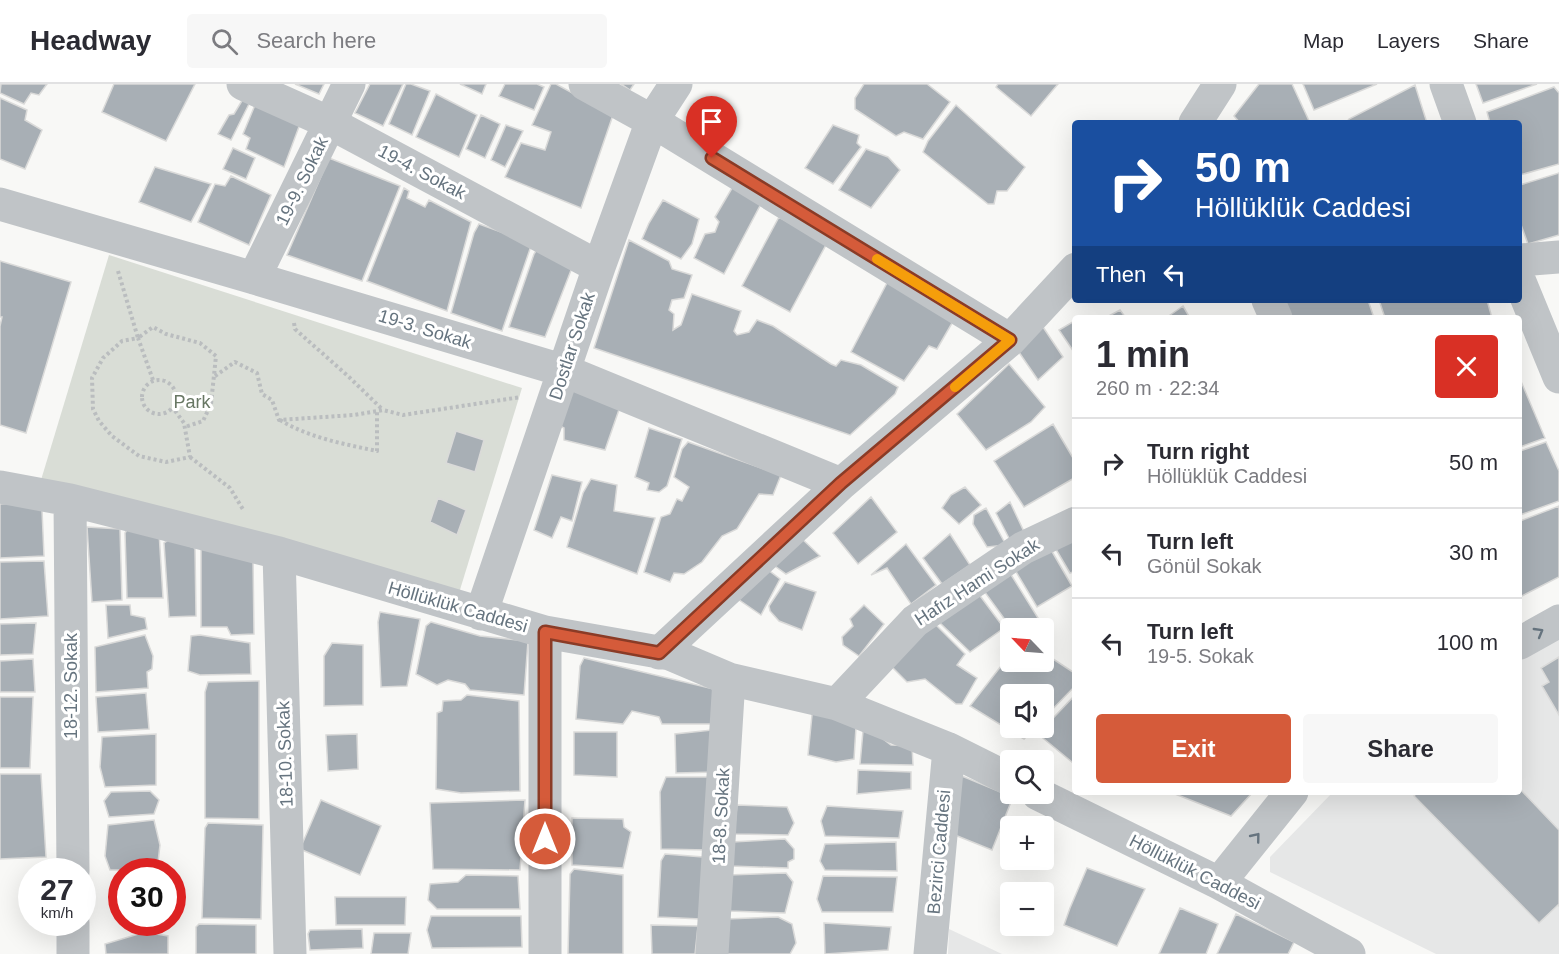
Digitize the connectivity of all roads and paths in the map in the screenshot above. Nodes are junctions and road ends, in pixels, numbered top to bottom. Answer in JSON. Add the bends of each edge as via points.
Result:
{"nodes":[{"id":1,"x":243,"y":84,"type":"edge"},
{"id":2,"x":349,"y":84,"type":"edge"},
{"id":3,"x":585,"y":84,"type":"edge"},
{"id":4,"x":676,"y":84,"type":"edge"},
{"id":5,"x":1220,"y":84,"type":"edge"},
{"id":6,"x":1446,"y":84,"type":"edge"},
{"id":7,"x":1197,"y":120,"type":"edge"},
{"id":8,"x":1459,"y":120,"type":"edge"},
{"id":9,"x":652,"y":121,"type":"junction"},
{"id":10,"x":330,"y":123,"type":"junction"},
{"id":11,"x":0,"y":204,"type":"edge"},
{"id":12,"x":105,"y":234,"type":"junction"},
{"id":13,"x":1559,"y":257,"type":"edge"},
{"id":14,"x":1522,"y":260,"type":"edge"},
{"id":15,"x":599,"y":267,"type":"junction"},
{"id":16,"x":1072,"y":272,"type":"edge"},
{"id":17,"x":254,"y":278,"type":"junction"},
{"id":18,"x":288,"y":288,"type":"junction"},
{"id":19,"x":1522,"y":294,"type":"edge"},
{"id":20,"x":138,"y":338,"type":"junction"},
{"id":21,"x":1010,"y":340,"type":"junction"},
{"id":22,"x":1530,"y":340,"type":"edge"},
{"id":23,"x":215,"y":376,"type":"junction"},
{"id":24,"x":1559,"y":377,"type":"edge"},
{"id":25,"x":153,"y":380,"type":"junction"},
{"id":26,"x":561,"y":381,"type":"junction"},
{"id":27,"x":173,"y":408,"type":"junction"},
{"id":28,"x":383,"y":410,"type":"junction"},
{"id":29,"x":377,"y":411,"type":"junction"},
{"id":30,"x":279,"y":420,"type":"junction"},
{"id":31,"x":185,"y":427,"type":"junction"},
{"id":32,"x":190,"y":457,"type":"junction"},
{"id":33,"x":841,"y":483,"type":"junction"},
{"id":34,"x":0,"y":487,"type":"edge"},
{"id":35,"x":70,"y":500,"type":"junction"},
{"id":36,"x":1072,"y":525,"type":"edge"},
{"id":37,"x":264,"y":549,"type":"junction"},
{"id":38,"x":481,"y":614,"type":"junction"},
{"id":39,"x":1559,"y":621,"type":"edge"},
{"id":40,"x":545,"y":632,"type":"junction"},
{"id":41,"x":1522,"y":642,"type":"edge"},
{"id":42,"x":659,"y":653,"type":"junction"},
{"id":43,"x":729,"y":678,"type":"junction"},
{"id":44,"x":837,"y":704,"type":"junction"},
{"id":45,"x":949,"y":749,"type":"junction"},
{"id":46,"x":1000,"y":774,"type":"edge"},
{"id":47,"x":1290,"y":795,"type":"edge"},
{"id":48,"x":1054,"y":802,"type":"edge"},
{"id":49,"x":73,"y":858,"type":"edge"},
{"id":50,"x":1219,"y":883,"type":"junction"},
{"id":51,"x":73,"y":936,"type":"edge"},
{"id":52,"x":73,"y":954,"type":"edge"},
{"id":53,"x":290,"y":954,"type":"edge"},
{"id":54,"x":545,"y":954,"type":"edge"},
{"id":55,"x":712,"y":954,"type":"edge"},
{"id":56,"x":930,"y":954,"type":"edge"},
{"id":57,"x":1349,"y":954,"type":"edge"}],
"edges":[{"from":1,"to":10,"type":"street","name":"19-4. Sokak"},
{"from":2,"to":10,"type":"street","name":"19-9. Sokak"},
{"from":3,"to":9,"type":"street"},
{"from":4,"to":9,"type":"street","name":"Dostlar Sokak"},
{"from":5,"to":7,"type":"street"},
{"from":6,"to":8,"type":"street"},
{"from":9,"to":15,"type":"street","name":"Dostlar Sokak"},
{"from":9,"to":21,"type":"street"},
{"from":10,"to":15,"type":"street","name":"19-4. Sokak"},
{"from":10,"to":17,"type":"street","name":"19-9. Sokak"},
{"from":11,"to":12,"type":"street","name":"19-3. Sokak"},
{"from":12,"to":17,"type":"street","name":"19-3. Sokak"},
{"from":12,"to":20,"type":"path"},
{"from":13,"to":14,"type":"street"},
{"from":15,"to":26,"type":"street","name":"Dostlar Sokak"},
{"from":16,"to":21,"type":"street"},
{"from":17,"to":18,"type":"street","name":"19-3. Sokak"},
{"from":18,"to":26,"type":"street","name":"19-3. Sokak"},
{"from":18,"to":28,"type":"path","via":[[295,329]]},
{"from":19,"to":22,"type":"street"},
{"from":20,"to":23,"type":"path","via":[[153,327],[200,343],[216,356]]},
{"from":20,"to":25,"type":"path"},
{"from":20,"to":32,"type":"path","via":[[122,341],[103,358],[92,378],[93,410],[112,436],[139,456],[166,462]]},
{"from":21,"to":33,"type":"street"},
{"from":22,"to":24,"type":"street"},
{"from":23,"to":30,"type":"path","via":[[235,362],[257,373],[262,394],[272,400]]},
{"from":23,"to":31,"type":"path","via":[[211,404],[202,422]]},
{"from":25,"to":27,"type":"path","via":[[171,383],[177,394]]},
{"from":25,"to":27,"type":"path","via":[[142,393],[142,402],[155,414],[165,414]]},
{"from":26,"to":28,"type":"path","via":[[403,415]]},
{"from":26,"to":33,"type":"street","name":"19-3. Sokak"},
{"from":26,"to":38,"type":"street","name":"Dostlar Sokak"},
{"from":27,"to":31,"type":"path"},
{"from":28,"to":29,"type":"path"},
{"from":29,"to":30,"type":"path"},
{"from":29,"to":30,"type":"path","via":[[377,451],[334,442]]},
{"from":31,"to":32,"type":"path"},
{"from":32,"to":37,"type":"path","via":[[230,488]]},
{"from":33,"to":42,"type":"street"},
{"from":34,"to":35,"type":"street","name":"Höllüklük Caddesi"},
{"from":35,"to":37,"type":"street","name":"Höllüklük Caddesi"},
{"from":35,"to":49,"type":"street","name":"18-12. Sokak"},
{"from":36,"to":44,"type":"street","name":"Hafız Hami Sokak","via":[[1023,548],[915,621]]},
{"from":37,"to":38,"type":"street","name":"Höllüklük Caddesi"},
{"from":37,"to":53,"type":"street","name":"18-10. Sokak"},
{"from":38,"to":40,"type":"street","name":"Höllüklük Caddesi"},
{"from":41,"to":39,"type":"street","one_way":true},
{"from":40,"to":42,"type":"street","name":"Höllüklük Caddesi"},
{"from":40,"to":54,"type":"street"},
{"from":42,"to":43,"type":"street","name":"Höllüklük Caddesi"},
{"from":43,"to":44,"type":"street","name":"Höllüklük Caddesi"},
{"from":43,"to":55,"type":"street","name":"18-8. Sokak"},
{"from":44,"to":45,"type":"street","name":"Höllüklük Caddesi"},
{"from":45,"to":46,"type":"street","name":"Höllüklük Caddesi"},
{"from":45,"to":56,"type":"street","name":"Bezirci Caddesi"},
{"from":50,"to":47,"type":"street","one_way":true},
{"from":48,"to":50,"type":"street","name":"Höllüklük Caddesi"},
{"from":50,"to":57,"type":"street","name":"Höllüklük Caddesi"},
{"from":51,"to":52,"type":"street"}]}
